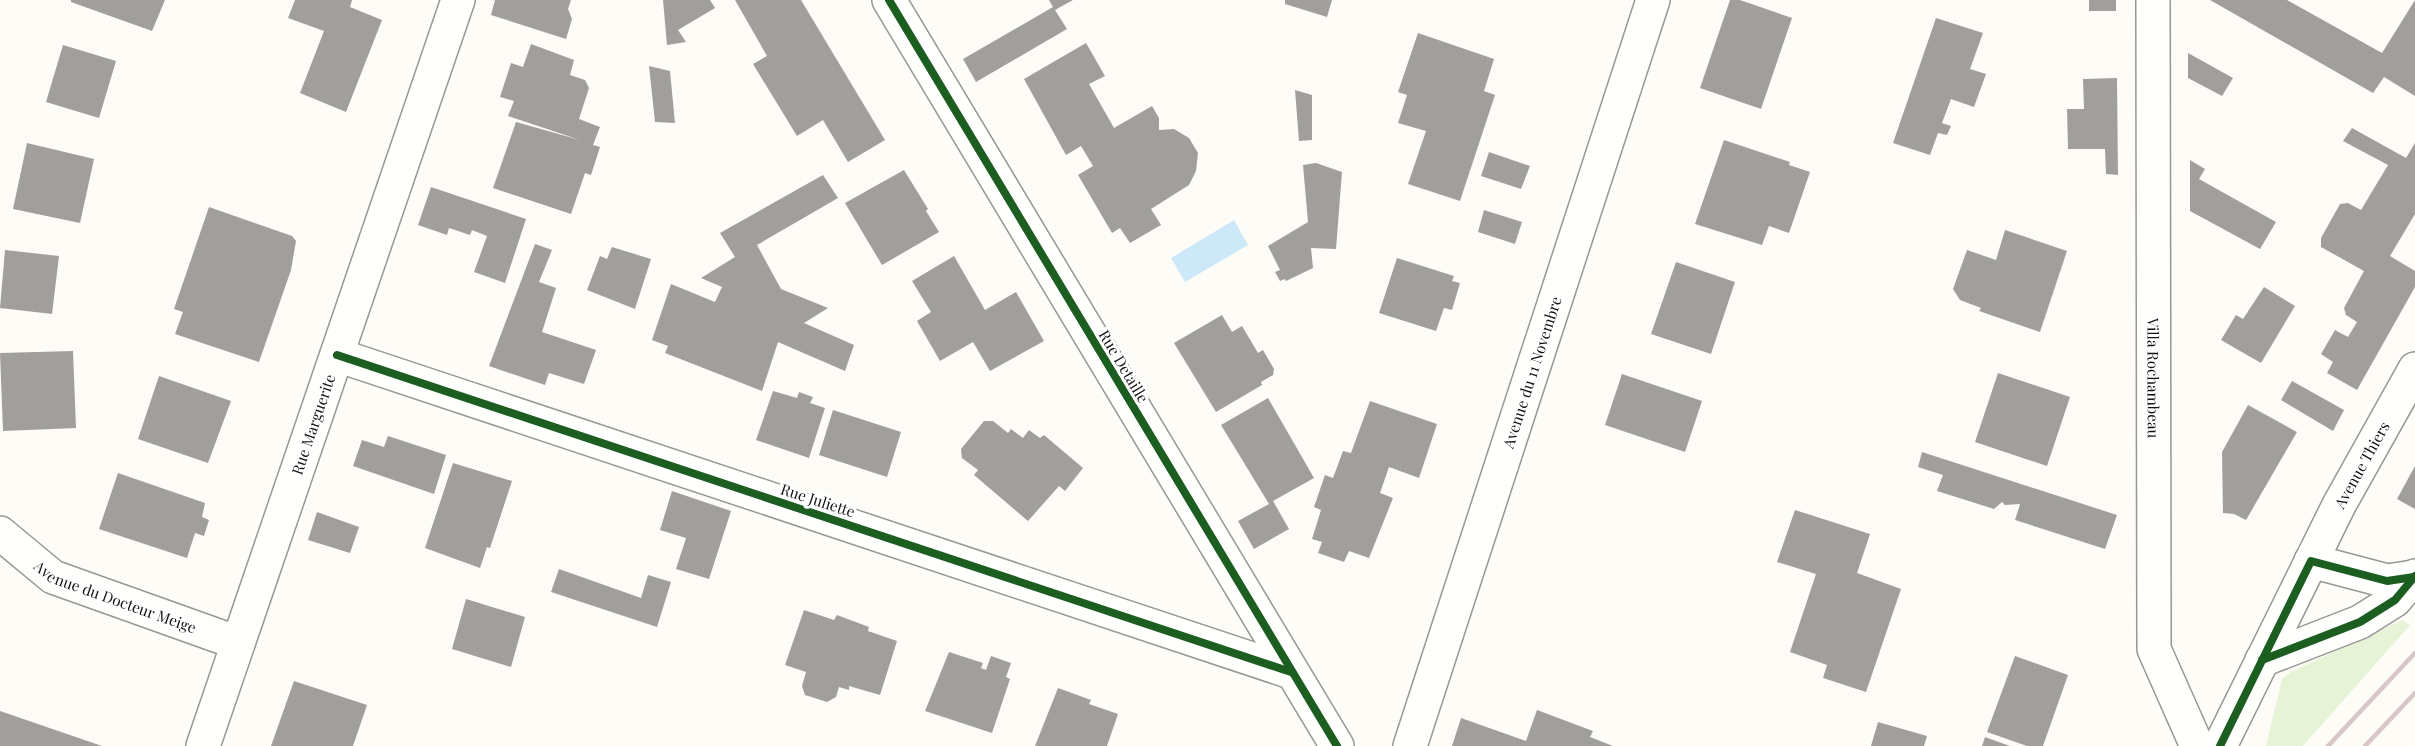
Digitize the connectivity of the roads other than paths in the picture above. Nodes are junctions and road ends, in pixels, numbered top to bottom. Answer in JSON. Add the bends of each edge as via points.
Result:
{"nodes":[{"id":1,"x":458,"y":0,"type":"edge"},
{"id":2,"x":889,"y":0,"type":"edge"},
{"id":3,"x":1653,"y":0,"type":"edge"},
{"id":4,"x":2152,"y":2,"type":"dead end"},
{"id":5,"x":337,"y":355,"type":"junction"},
{"id":6,"x":2415,"y":369,"type":"edge"},
{"id":7,"x":0,"y":533,"type":"edge"},
{"id":8,"x":2311,"y":561,"type":"junction"},
{"id":9,"x":2414,"y":576,"type":"edge"},
{"id":10,"x":238,"y":643,"type":"junction"},
{"id":11,"x":2262,"y":660,"type":"junction"},
{"id":12,"x":1291,"y":672,"type":"junction"},
{"id":13,"x":204,"y":746,"type":"edge"},
{"id":14,"x":1337,"y":746,"type":"edge"},
{"id":15,"x":1410,"y":746,"type":"edge"},
{"id":16,"x":2197,"y":746,"type":"edge"},
{"id":17,"x":2220,"y":746,"type":"edge"}],
"edges":[{"from":1,"to":5,"type":"street","name":"Rue Marguerite"},
{"from":2,"to":12,"type":"street","name":"Rue Detaille"},
{"from":3,"to":15,"type":"street","name":"Avenue du 11 Novembre"},
{"from":4,"to":16,"type":"street","name":"Villa Rochambeau","via":[[2154,649]]},
{"from":5,"to":10,"type":"street","name":"Rue Marguerite"},
{"from":5,"to":12,"type":"street","name":"Rue Juliette"},
{"from":6,"to":8,"type":"street","name":"Avenue Thiers"},
{"from":7,"to":10,"type":"street","name":"Avenue du Docteur Meige","via":[[53,577]]},
{"from":8,"to":9,"type":"street","via":[[2387,581]]},
{"from":8,"to":11,"type":"street","name":"Avenue Thiers"},
{"from":9,"to":11,"type":"street","via":[[2395,600],[2360,622]]},
{"from":10,"to":13,"type":"street","name":"Rue Marguerite"},
{"from":11,"to":17,"type":"street","name":"Avenue Thiers"},
{"from":12,"to":14,"type":"street","name":"Rue Detaille"}]}
